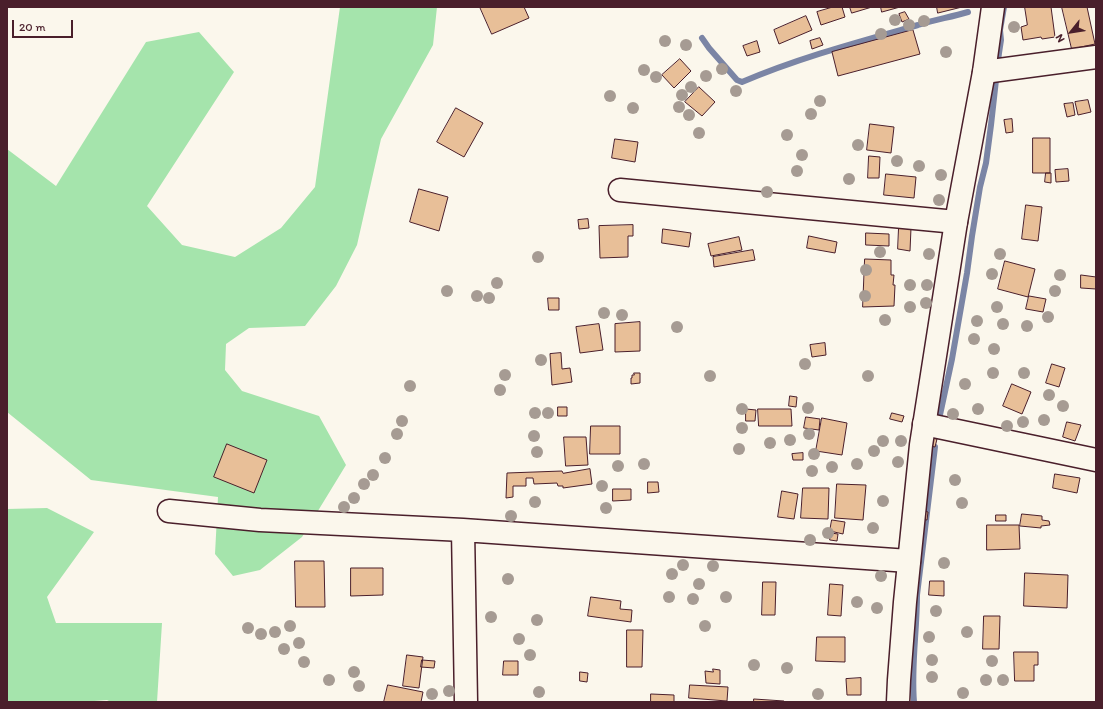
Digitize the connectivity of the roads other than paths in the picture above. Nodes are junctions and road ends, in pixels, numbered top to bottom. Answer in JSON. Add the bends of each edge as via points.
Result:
{"nodes":[{"id":1,"x":993,"y":7,"type":"edge"},
{"id":2,"x":1096,"y":56,"type":"edge"},
{"id":3,"x":984,"y":72,"type":"junction"},
{"id":4,"x":620,"y":190,"type":"dead end"},
{"id":5,"x":956,"y":222,"type":"junction"},
{"id":6,"x":924,"y":424,"type":"junction"},
{"id":7,"x":1096,"y":460,"type":"edge"},
{"id":8,"x":170,"y":511,"type":"dead end"},
{"id":9,"x":463,"y":530,"type":"junction"},
{"id":10,"x":909,"y":561,"type":"junction"},
{"id":11,"x":466,"y":702,"type":"edge"},
{"id":12,"x":898,"y":702,"type":"edge"}],
"edges":[{"from":1,"to":3,"type":"street"},
{"from":2,"to":3,"type":"street"},
{"from":3,"to":5,"type":"street"},
{"from":4,"to":5,"type":"street"},
{"from":5,"to":6,"type":"street"},
{"from":6,"to":7,"type":"street"},
{"from":6,"to":10,"type":"street"},
{"from":8,"to":9,"type":"street","via":[[260,520]]},
{"from":9,"to":10,"type":"street"},
{"from":9,"to":11,"type":"street"},
{"from":10,"to":12,"type":"street"}]}
